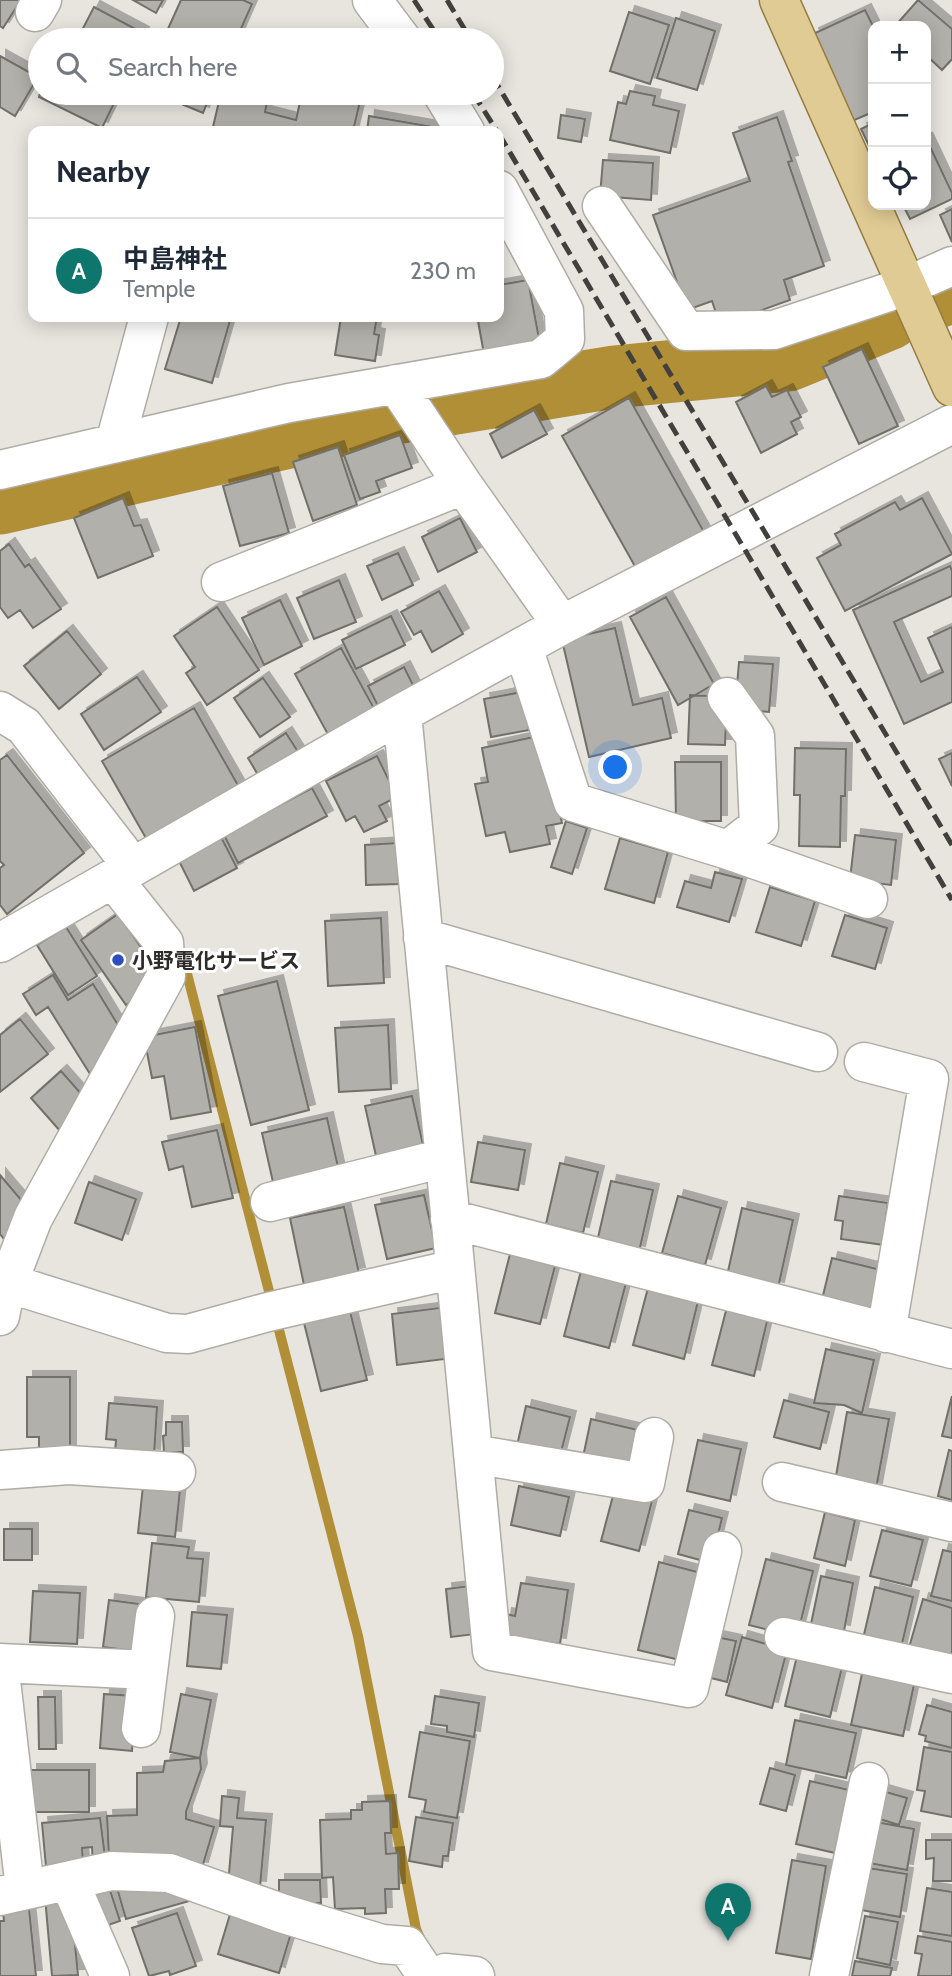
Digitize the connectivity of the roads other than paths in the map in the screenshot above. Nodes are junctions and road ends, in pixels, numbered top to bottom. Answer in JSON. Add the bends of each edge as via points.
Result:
{"nodes":[{"id":1,"x":372,"y":0,"type":"edge"},
{"id":2,"x":779,"y":0,"type":"edge"},
{"id":3,"x":393,"y":28,"type":"edge"},
{"id":4,"x":449,"y":105,"type":"edge"},
{"id":5,"x":462,"y":126,"type":"edge"},
{"id":6,"x":504,"y":199,"type":"edge"},
{"id":7,"x":602,"y":206,"type":"dead end"},
{"id":8,"x":952,"y":266,"type":"edge"},
{"id":9,"x":907,"y":286,"type":"junction"},
{"id":10,"x":148,"y":322,"type":"edge"},
{"id":11,"x":952,"y":387,"type":"edge"},
{"id":12,"x":408,"y":403,"type":"junction"},
{"id":13,"x":952,"y":424,"type":"edge"},
{"id":14,"x":115,"y":443,"type":"junction"},
{"id":15,"x":0,"y":470,"type":"edge"},
{"id":16,"x":463,"y":485,"type":"junction"},
{"id":17,"x":221,"y":582,"type":"dead end"},
{"id":18,"x":562,"y":625,"type":"junction"},
{"id":19,"x":523,"y":647,"type":"junction"},
{"id":20,"x":727,"y":697,"type":"dead end"},
{"id":21,"x":0,"y":710,"type":"edge"},
{"id":22,"x":401,"y":713,"type":"junction"},
{"id":23,"x":728,"y":850,"type":"junction"},
{"id":24,"x":123,"y":873,"type":"junction"},
{"id":25,"x":868,"y":900,"type":"dead end"},
{"id":26,"x":423,"y":938,"type":"junction"},
{"id":27,"x":0,"y":943,"type":"edge"},
{"id":28,"x":818,"y":1052,"type":"dead end"},
{"id":29,"x":864,"y":1062,"type":"dead end"},
{"id":30,"x":444,"y":1158,"type":"junction"},
{"id":31,"x":270,"y":1202,"type":"dead end"},
{"id":32,"x":450,"y":1219,"type":"junction"},
{"id":33,"x":455,"y":1269,"type":"junction"},
{"id":34,"x":4,"y":1299,"type":"edge"},
{"id":35,"x":886,"y":1333,"type":"junction"},
{"id":36,"x":952,"y":1349,"type":"edge"},
{"id":37,"x":654,"y":1437,"type":"dead end"},
{"id":38,"x":473,"y":1454,"type":"junction"},
{"id":39,"x":0,"y":1470,"type":"edge"},
{"id":40,"x":176,"y":1472,"type":"dead end"},
{"id":41,"x":782,"y":1482,"type":"dead end"},
{"id":42,"x":952,"y":1522,"type":"edge"},
{"id":43,"x":722,"y":1551,"type":"dead end"},
{"id":44,"x":155,"y":1616,"type":"dead end"},
{"id":45,"x":784,"y":1637,"type":"dead end"},
{"id":46,"x":0,"y":1663,"type":"edge"},
{"id":47,"x":148,"y":1670,"type":"junction"},
{"id":48,"x":0,"y":1672,"type":"edge"},
{"id":49,"x":952,"y":1674,"type":"edge"},
{"id":50,"x":141,"y":1728,"type":"dead end"},
{"id":51,"x":869,"y":1782,"type":"dead end"},
{"id":52,"x":69,"y":1881,"type":"junction"},
{"id":53,"x":12,"y":1892,"type":"edge"},
{"id":54,"x":110,"y":1976,"type":"edge"},
{"id":55,"x":427,"y":1976,"type":"edge"},
{"id":56,"x":442,"y":1976,"type":"edge"},
{"id":57,"x":475,"y":1976,"type":"edge"},
{"id":58,"x":829,"y":1976,"type":"edge"}],
"edges":[{"from":1,"to":3,"type":"street"},
{"from":2,"to":9,"type":"main road"},
{"from":4,"to":5,"type":"street"},
{"from":6,"to":12,"type":"street","via":[[564,311],[565,339],[541,359]]},
{"from":7,"to":9,"type":"street","via":[[686,331],[774,330]]},
{"from":8,"to":9,"type":"street"},
{"from":9,"to":11,"type":"main road"},
{"from":10,"to":14,"type":"street"},
{"from":12,"to":14,"type":"street","via":[[289,403]]},
{"from":12,"to":16,"type":"street"},
{"from":13,"to":18,"type":"street"},
{"from":14,"to":15,"type":"street"},
{"from":16,"to":17,"type":"street"},
{"from":16,"to":18,"type":"street"},
{"from":18,"to":19,"type":"street"},
{"from":19,"to":22,"type":"street"},
{"from":19,"to":23,"type":"street","via":[[573,802]]},
{"from":20,"to":23,"type":"street","via":[[755,736],[759,827]]},
{"from":21,"to":24,"type":"street","via":[[24,726]]},
{"from":22,"to":24,"type":"street"},
{"from":22,"to":26,"type":"street"},
{"from":23,"to":25,"type":"street"},
{"from":24,"to":27,"type":"street"},
{"from":24,"to":34,"type":"street","via":[[164,943],[166,976],[33,1218]]},
{"from":26,"to":28,"type":"street"},
{"from":26,"to":30,"type":"street"},
{"from":29,"to":35,"type":"street","via":[[929,1079]]},
{"from":30,"to":31,"type":"street"},
{"from":30,"to":32,"type":"street"},
{"from":32,"to":33,"type":"street"},
{"from":32,"to":35,"type":"street"},
{"from":33,"to":34,"type":"street","via":[[188,1334]]},
{"from":33,"to":38,"type":"street"},
{"from":35,"to":36,"type":"street"},
{"from":37,"to":38,"type":"street","via":[[645,1482]]},
{"from":38,"to":43,"type":"street","via":[[492,1651],[689,1688]]},
{"from":39,"to":40,"type":"street","via":[[69,1465]]},
{"from":41,"to":42,"type":"street"},
{"from":44,"to":47,"type":"street"},
{"from":45,"to":49,"type":"street"},
{"from":46,"to":47,"type":"street"},
{"from":47,"to":50,"type":"street"},
{"from":48,"to":53,"type":"street"},
{"from":51,"to":58,"type":"street"},
{"from":52,"to":53,"type":"street"},
{"from":52,"to":54,"type":"street"},
{"from":52,"to":55,"type":"street","via":[[111,1871],[169,1873],[382,1944],[407,1946]]},
{"from":56,"to":57,"type":"street"}]}
